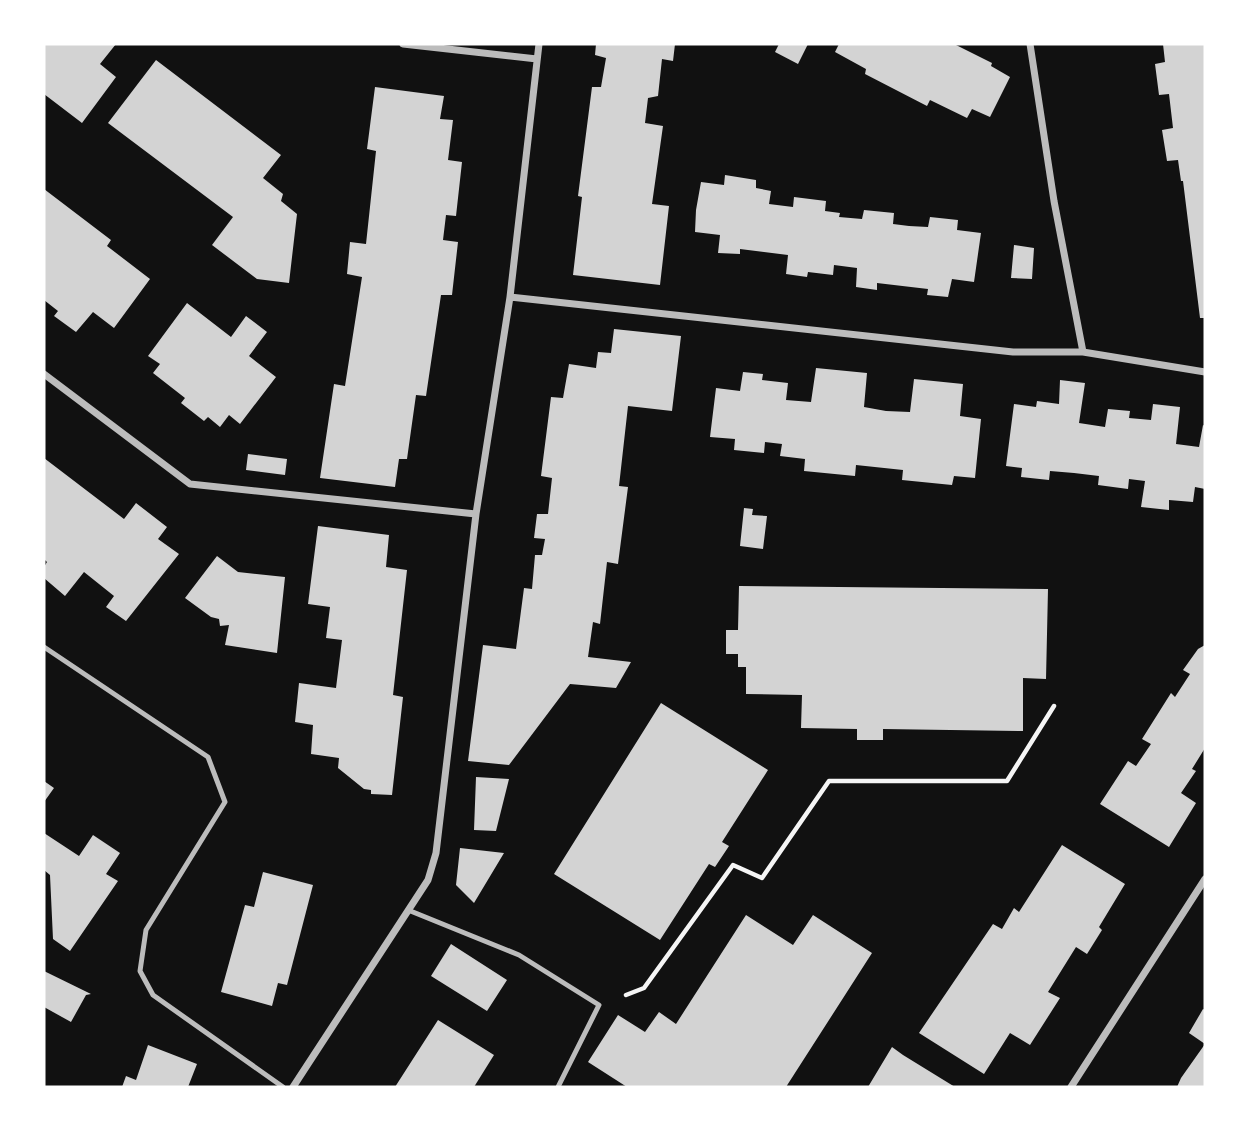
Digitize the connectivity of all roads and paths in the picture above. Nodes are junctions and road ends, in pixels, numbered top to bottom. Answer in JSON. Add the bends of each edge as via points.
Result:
{"nodes":[{"id":1,"x":403,"y":44,"type":"edge"},
{"id":2,"x":539,"y":44,"type":"edge"},
{"id":3,"x":1030,"y":44,"type":"edge"},
{"id":4,"x":537,"y":59,"type":"junction"},
{"id":5,"x":510,"y":297,"type":"junction"},
{"id":6,"x":1083,"y":352,"type":"junction"},
{"id":7,"x":1205,"y":372,"type":"edge"},
{"id":8,"x":44,"y":374,"type":"edge"},
{"id":9,"x":476,"y":514,"type":"junction"},
{"id":10,"x":44,"y":647,"type":"edge"},
{"id":11,"x":1054,"y":706,"type":"dead end"},
{"id":12,"x":1205,"y":879,"type":"edge"},
{"id":13,"x":408,"y":910,"type":"junction"},
{"id":14,"x":599,"y":1005,"type":"junction"},
{"id":15,"x":283,"y":1087,"type":"edge"},
{"id":16,"x":293,"y":1087,"type":"edge"},
{"id":17,"x":558,"y":1087,"type":"edge"},
{"id":18,"x":1071,"y":1087,"type":"edge"}],
"edges":[{"from":1,"to":4,"type":"street"},
{"from":2,"to":4,"type":"street"},
{"from":3,"to":6,"type":"street"},
{"from":4,"to":5,"type":"street"},
{"from":5,"to":6,"type":"street","via":[[1013,352]]},
{"from":5,"to":9,"type":"street"},
{"from":6,"to":7,"type":"street"},
{"from":8,"to":9,"type":"street","via":[[190,484]]},
{"from":9,"to":13,"type":"street","via":[[436,853],[428,880]]},
{"from":10,"to":15,"type":"lane","via":[[208,757],[225,802],[146,930],[140,971],[153,996]]},
{"from":11,"to":14,"type":"path","via":[[1007,781],[829,781],[762,878],[733,865],[644,988]]},
{"from":12,"to":18,"type":"street"},
{"from":13,"to":14,"type":"lane","via":[[519,955]]},
{"from":13,"to":16,"type":"street"},
{"from":14,"to":17,"type":"lane"}]}
